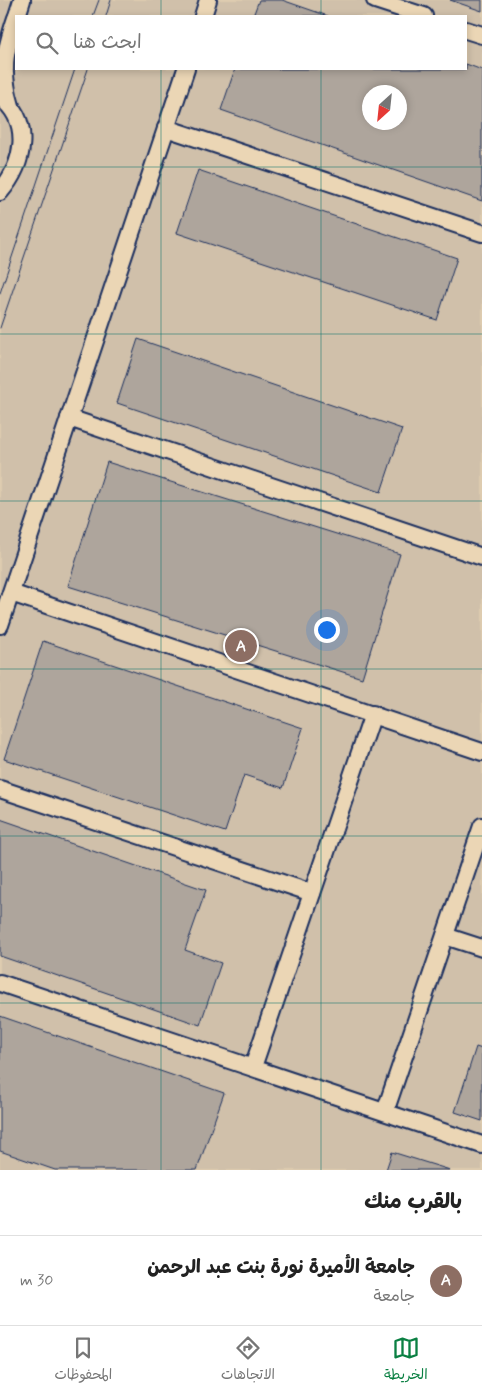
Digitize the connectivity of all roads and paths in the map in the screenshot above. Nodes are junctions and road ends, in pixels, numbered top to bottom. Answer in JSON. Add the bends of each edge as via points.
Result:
{"nodes":[{"id":1,"x":22,"y":0,"type":"edge"},
{"id":2,"x":208,"y":0,"type":"edge"},
{"id":3,"x":375,"y":0,"type":"edge"},
{"id":4,"x":17,"y":15,"type":"edge"},
{"id":5,"x":203,"y":15,"type":"edge"},
{"id":6,"x":421,"y":15,"type":"edge"},
{"id":7,"x":15,"y":20,"type":"edge"},
{"id":8,"x":467,"y":30,"type":"edge"},
{"id":9,"x":482,"y":35,"type":"edge"},
{"id":10,"x":186,"y":70,"type":"edge"},
{"id":11,"x":6,"y":102,"type":"edge"},
{"id":12,"x":166,"y":128,"type":"junction"},
{"id":13,"x":0,"y":192,"type":"edge"},
{"id":14,"x":482,"y":233,"type":"edge"},
{"id":15,"x":69,"y":418,"type":"junction"},
{"id":16,"x":482,"y":557,"type":"edge"},
{"id":17,"x":11,"y":593,"type":"junction"},
{"id":18,"x":0,"y":625,"type":"edge"},
{"id":19,"x":373,"y":714,"type":"junction"},
{"id":20,"x":482,"y":752,"type":"edge"},
{"id":21,"x":0,"y":789,"type":"edge"},
{"id":22,"x":482,"y":826,"type":"edge"},
{"id":23,"x":312,"y":893,"type":"junction"},
{"id":24,"x":445,"y":936,"type":"junction"},
{"id":25,"x":482,"y":948,"type":"edge"},
{"id":26,"x":0,"y":983,"type":"edge"},
{"id":27,"x":253,"y":1067,"type":"junction"},
{"id":28,"x":385,"y":1112,"type":"junction"},
{"id":29,"x":482,"y":1145,"type":"edge"}],
"edges":[{"from":1,"to":4,"type":"street"},
{"from":2,"to":5,"type":"street"},
{"from":3,"to":6,"type":"street"},
{"from":7,"to":11,"type":"street","via":[[4,54]]},
{"from":8,"to":9,"type":"street"},
{"from":10,"to":12,"type":"street"},
{"from":11,"to":13,"type":"street","via":[[22,139],[13,177]]},
{"from":12,"to":14,"type":"street"},
{"from":12,"to":15,"type":"street"},
{"from":15,"to":16,"type":"street"},
{"from":15,"to":17,"type":"street"},
{"from":17,"to":18,"type":"street"},
{"from":17,"to":19,"type":"street"},
{"from":19,"to":20,"type":"street"},
{"from":19,"to":23,"type":"street"},
{"from":21,"to":23,"type":"street"},
{"from":22,"to":24,"type":"street"},
{"from":23,"to":27,"type":"street"},
{"from":24,"to":25,"type":"street"},
{"from":24,"to":28,"type":"street"},
{"from":26,"to":27,"type":"street"},
{"from":27,"to":28,"type":"street"},
{"from":28,"to":29,"type":"street"}]}
